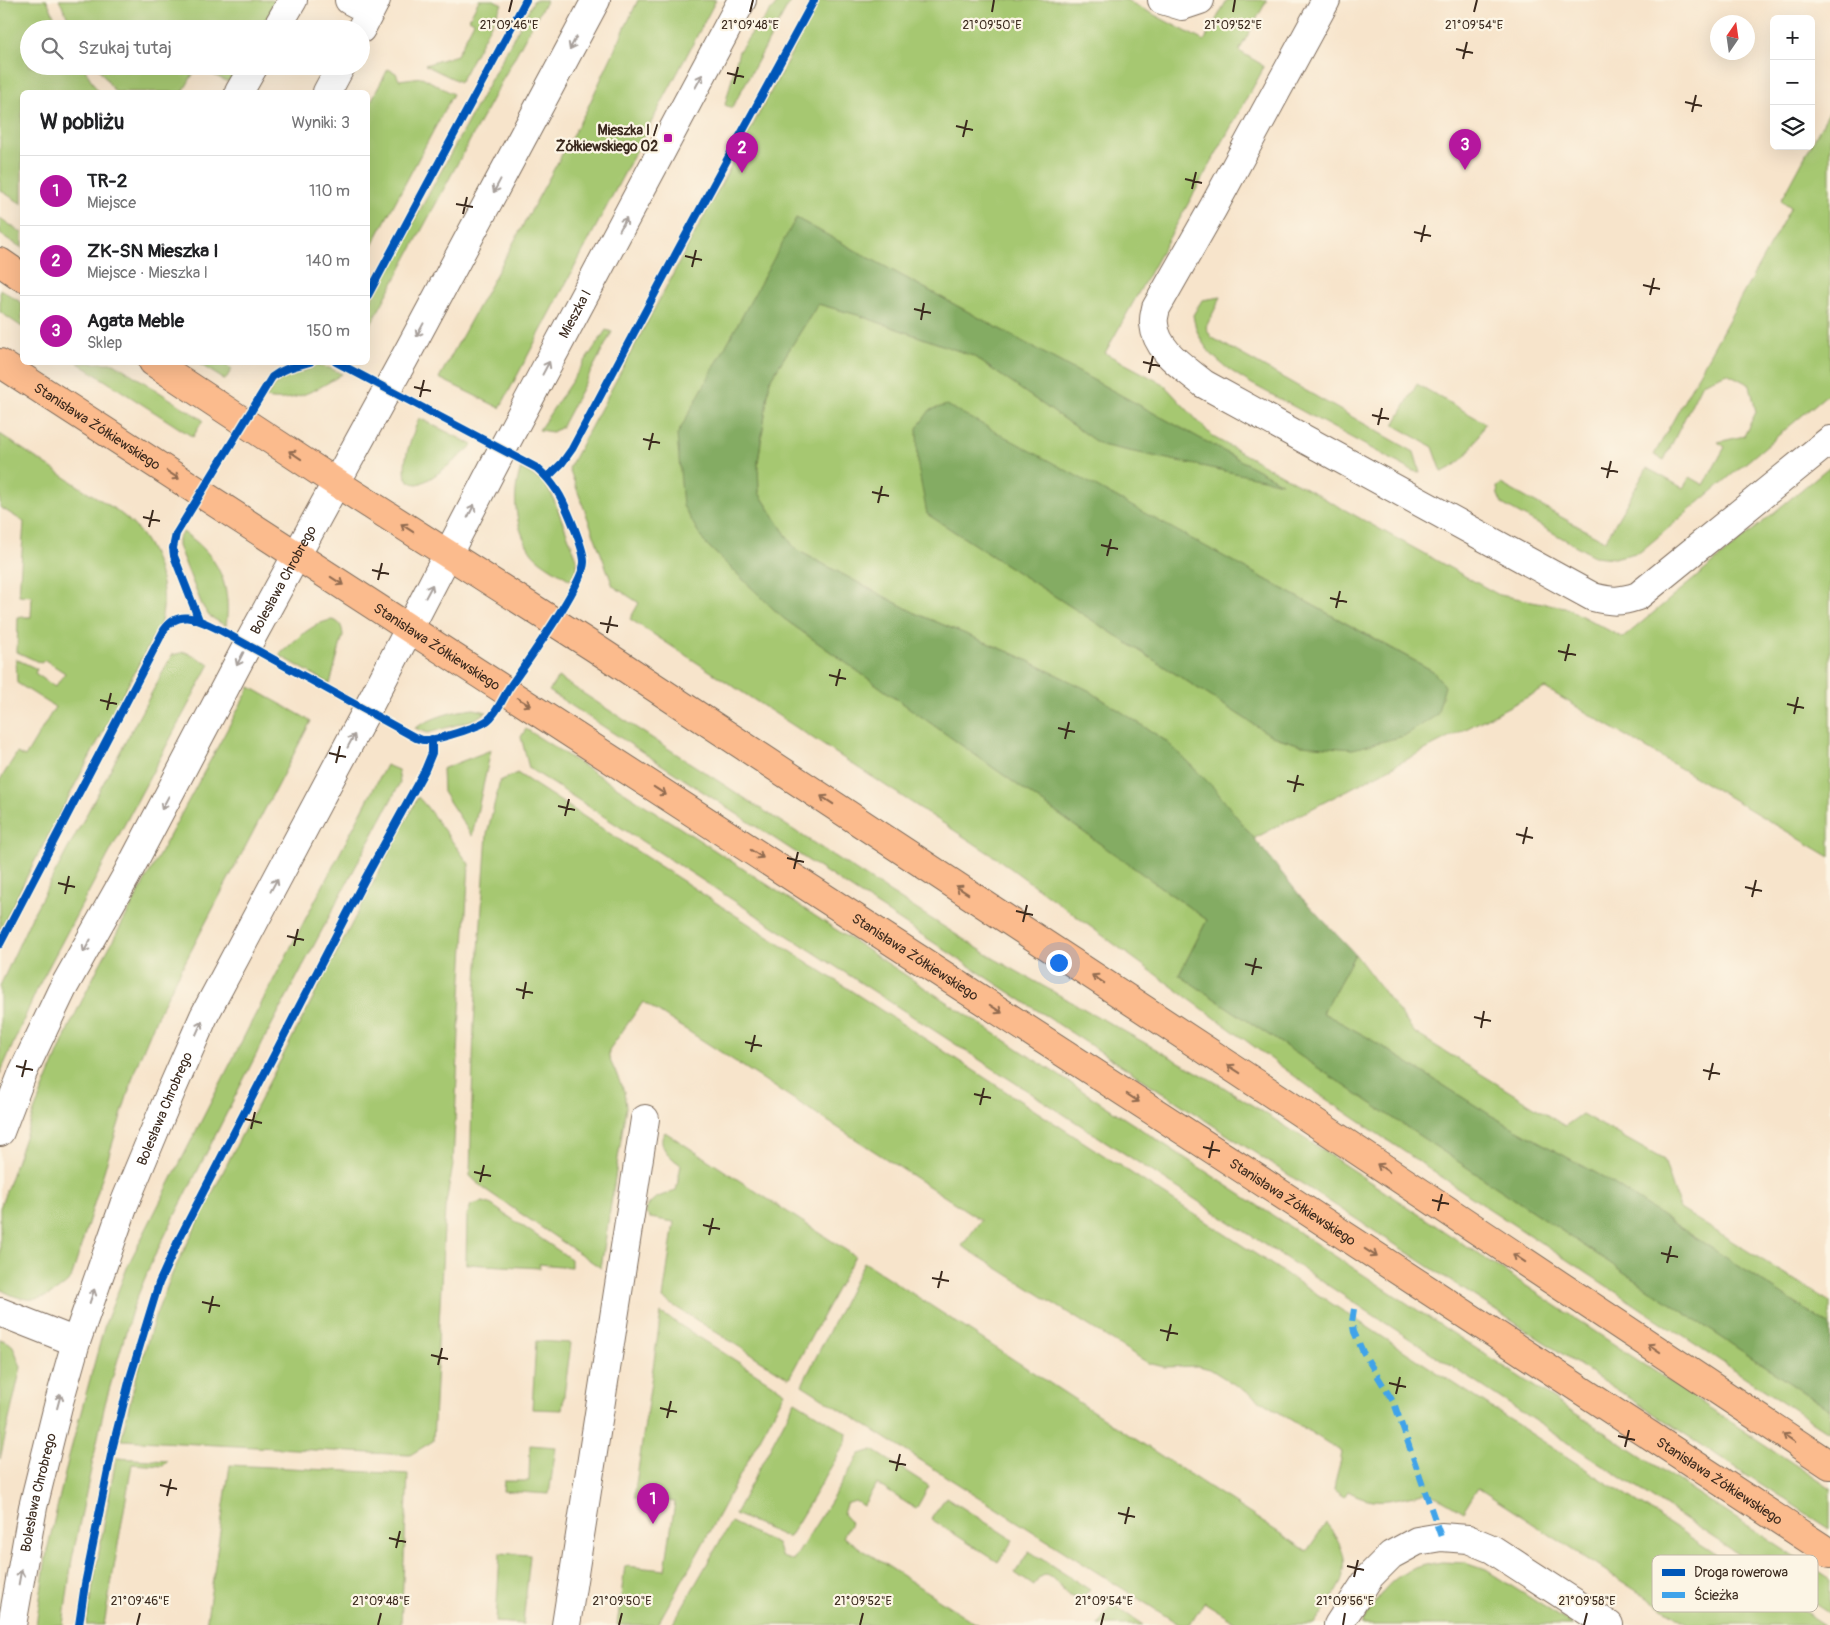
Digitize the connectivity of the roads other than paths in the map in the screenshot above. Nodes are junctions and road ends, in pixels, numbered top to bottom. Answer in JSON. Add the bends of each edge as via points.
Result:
{"nodes":[{"id":1,"x":293,"y":0,"type":"edge"},
{"id":2,"x":596,"y":0,"type":"edge"},
{"id":3,"x":742,"y":0,"type":"edge"},
{"id":4,"x":1162,"y":0,"type":"edge"},
{"id":5,"x":1200,"y":0,"type":"edge"},
{"id":6,"x":1326,"y":0,"type":"edge"},
{"id":7,"x":281,"y":20,"type":"edge"},
{"id":8,"x":249,"y":75,"type":"edge"},
{"id":9,"x":336,"y":75,"type":"edge"},
{"id":10,"x":240,"y":90,"type":"edge"},
{"id":11,"x":328,"y":90,"type":"edge"},
{"id":12,"x":0,"y":262,"type":"edge"},
{"id":13,"x":20,"y":276,"type":"edge"},
{"id":14,"x":0,"y":363,"type":"edge"},
{"id":15,"x":158,"y":365,"type":"edge"},
{"id":16,"x":1830,"y":440,"type":"edge"},
{"id":17,"x":335,"y":482,"type":"junction"},
{"id":18,"x":296,"y":554,"type":"junction"},
{"id":19,"x":448,"y":555,"type":"junction"},
{"id":20,"x":410,"y":628,"type":"junction"},
{"id":21,"x":645,"y":1120,"type":"dead end"},
{"id":22,"x":0,"y":1132,"type":"edge"},
{"id":23,"x":0,"y":1312,"type":"edge"},
{"id":24,"x":76,"y":1342,"type":"junction"},
{"id":25,"x":1830,"y":1465,"type":"edge"},
{"id":26,"x":1830,"y":1553,"type":"edge"},
{"id":27,"x":12,"y":1625,"type":"edge"},
{"id":28,"x":566,"y":1625,"type":"edge"},
{"id":29,"x":1338,"y":1625,"type":"edge"},
{"id":30,"x":1609,"y":1625,"type":"edge"}],
"edges":[{"from":1,"to":7,"type":"street"},
{"from":2,"to":17,"type":"street","one_way":true},
{"from":19,"to":3,"type":"street","name":"Mieszka I","one_way":true},
{"from":4,"to":5,"type":"street","via":[[1182,6]]},
{"from":6,"to":16,"type":"street","via":[[1156,308],[1154,324],[1166,353],[1204,384],[1593,597],[1610,602],[1638,596]]},
{"from":8,"to":10,"type":"street"},
{"from":9,"to":11,"type":"street"},
{"from":12,"to":13,"type":"main road"},
{"from":14,"to":18,"type":"main road","name":"Stanisława Żółkiewskiego","one_way":true},
{"from":17,"to":15,"type":"main road","one_way":true},
{"from":17,"to":18,"type":"street","name":"Bolesława Chrobrego"},
{"from":19,"to":17,"type":"main road","one_way":true},
{"from":18,"to":20,"type":"main road","name":"Stanisława Żółkiewskiego","one_way":true},
{"from":18,"to":22,"type":"street","name":"Bolesława Chrobrego","one_way":true,"via":[[125,878],[62,990],[23,1072]]},
{"from":20,"to":19,"type":"street","name":"Mieszka I","one_way":true},
{"from":25,"to":19,"type":"main road","one_way":true,"via":[[603,653]]},
{"from":24,"to":20,"type":"street","name":"Bolesława Chrobrego","one_way":true,"via":[[125,1202],[204,1016]]},
{"from":20,"to":26,"type":"main road","name":"Stanisława Żółkiewskiego","one_way":true},
{"from":21,"to":28,"type":"street"},
{"from":23,"to":24,"type":"street"},
{"from":27,"to":24,"type":"street","name":"Bolesława Chrobrego","one_way":true,"via":[[33,1507]]},
{"from":29,"to":30,"type":"street","via":[[1370,1576],[1391,1555],[1417,1541],[1441,1537],[1479,1542]]}]}
